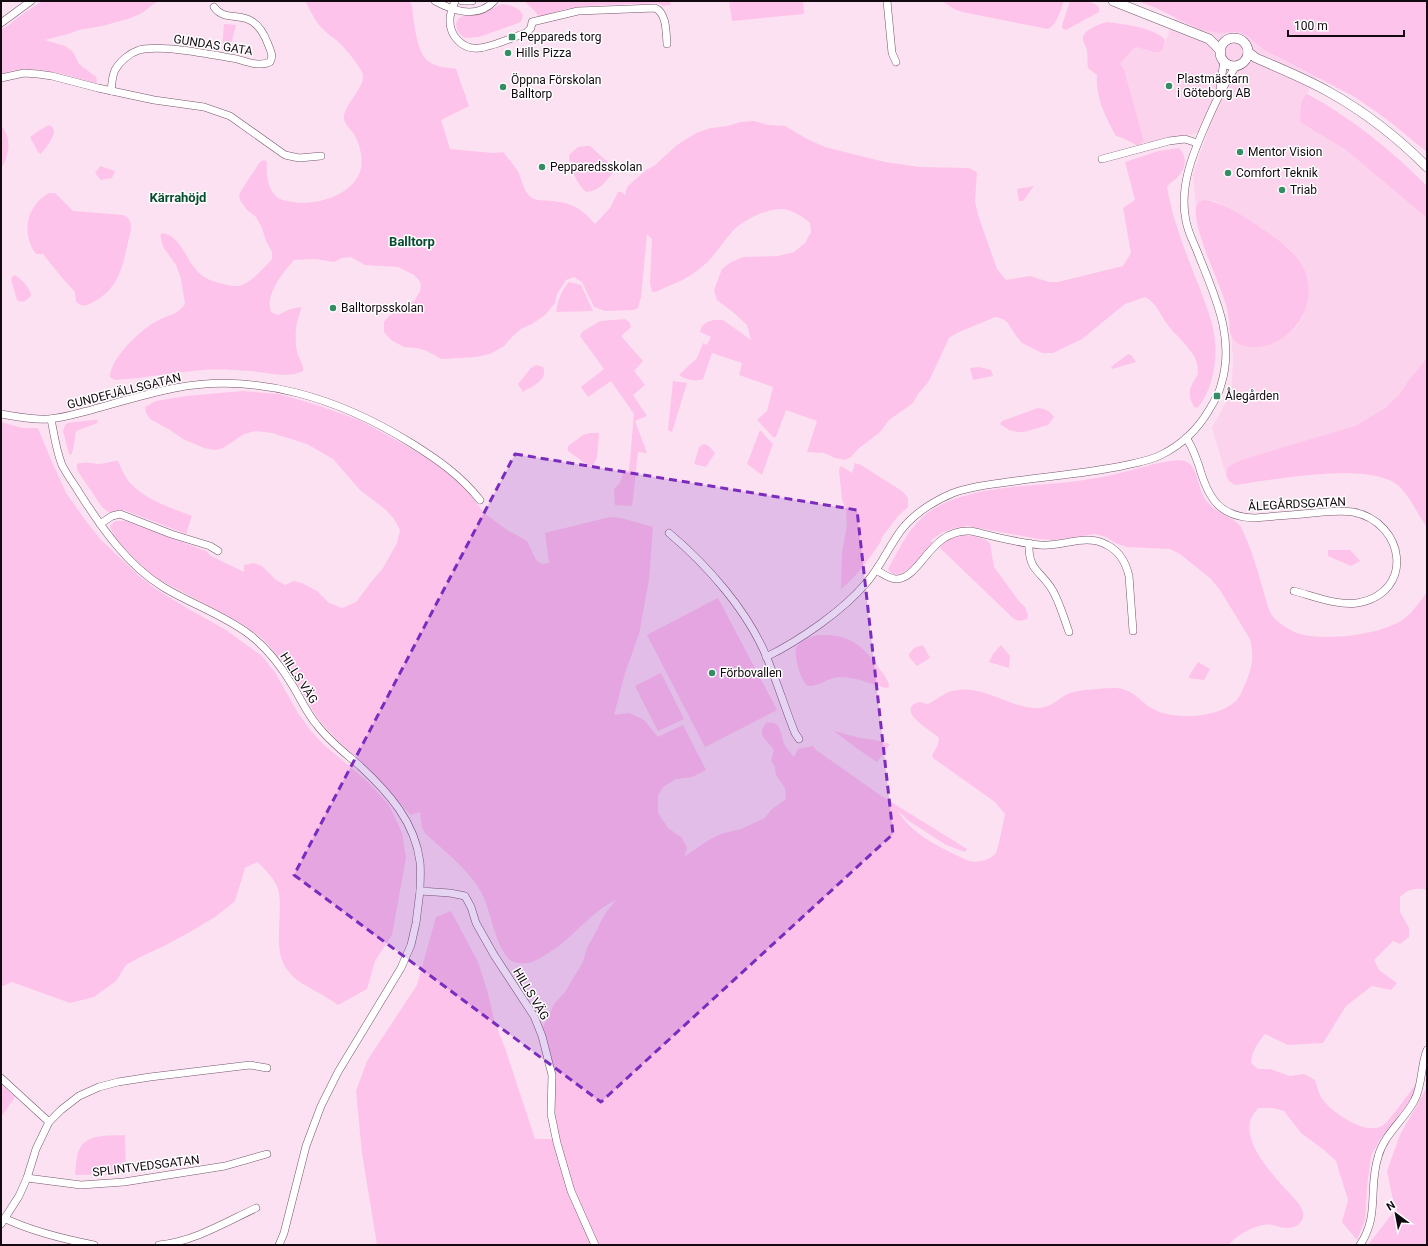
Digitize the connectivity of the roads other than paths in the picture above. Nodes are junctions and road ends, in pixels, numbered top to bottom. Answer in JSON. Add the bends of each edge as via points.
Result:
{"nodes":[{"id":1,"x":31,"y":1,"type":"edge"},
{"id":2,"x":435,"y":1,"type":"edge"},
{"id":3,"x":455,"y":1,"type":"edge"},
{"id":4,"x":462,"y":1,"type":"edge"},
{"id":5,"x":472,"y":1,"type":"edge"},
{"id":6,"x":494,"y":1,"type":"edge"},
{"id":7,"x":887,"y":1,"type":"edge"},
{"id":8,"x":1113,"y":1,"type":"edge"},
{"id":9,"x":214,"y":8,"type":"dead end"},
{"id":10,"x":452,"y":8,"type":"junction"},
{"id":11,"x":1,"y":23,"type":"edge"},
{"id":12,"x":1209,"y":39,"type":"junction"},
{"id":13,"x":1228,"y":40,"type":"junction"},
{"id":14,"x":667,"y":44,"type":"dead end"},
{"id":15,"x":1221,"y":51,"type":"junction"},
{"id":16,"x":1248,"y":52,"type":"junction"},
{"id":17,"x":1224,"y":61,"type":"junction"},
{"id":18,"x":896,"y":62,"type":"dead end"},
{"id":19,"x":1239,"y":65,"type":"junction"},
{"id":20,"x":1272,"y":65,"type":"junction"},
{"id":21,"x":1,"y":78,"type":"edge"},
{"id":22,"x":111,"y":91,"type":"junction"},
{"id":23,"x":1220,"y":91,"type":"junction"},
{"id":24,"x":1197,"y":144,"type":"junction"},
{"id":25,"x":321,"y":156,"type":"dead end"},
{"id":26,"x":1102,"y":159,"type":"dead end"},
{"id":27,"x":1427,"y":167,"type":"edge"},
{"id":28,"x":1,"y":414,"type":"edge"},
{"id":29,"x":51,"y":419,"type":"junction"},
{"id":30,"x":1186,"y":438,"type":"junction"},
{"id":31,"x":480,"y":500,"type":"dead end"},
{"id":32,"x":100,"y":524,"type":"junction"},
{"id":33,"x":669,"y":532,"type":"dead end"},
{"id":34,"x":1029,"y":543,"type":"junction"},
{"id":35,"x":218,"y":551,"type":"dead end"},
{"id":36,"x":876,"y":570,"type":"junction"},
{"id":37,"x":1294,"y":591,"type":"dead end"},
{"id":38,"x":1133,"y":631,"type":"dead end"},
{"id":39,"x":1069,"y":632,"type":"dead end"},
{"id":40,"x":766,"y":657,"type":"junction"},
{"id":41,"x":799,"y":739,"type":"dead end"},
{"id":42,"x":420,"y":891,"type":"junction"},
{"id":43,"x":1427,"y":1050,"type":"edge"},
{"id":44,"x":267,"y":1068,"type":"dead end"},
{"id":45,"x":1,"y":1078,"type":"edge"},
{"id":46,"x":49,"y":1122,"type":"junction"},
{"id":47,"x":267,"y":1154,"type":"dead end"},
{"id":48,"x":27,"y":1178,"type":"junction"},
{"id":49,"x":256,"y":1208,"type":"dead end"},
{"id":50,"x":3,"y":1222,"type":"edge"},
{"id":51,"x":94,"y":1245,"type":"edge"},
{"id":52,"x":159,"y":1245,"type":"edge"},
{"id":53,"x":279,"y":1245,"type":"edge"},
{"id":54,"x":595,"y":1245,"type":"edge"},
{"id":55,"x":1360,"y":1245,"type":"edge"}],
"edges":[{"from":1,"to":11,"type":"street"},
{"from":2,"to":10,"type":"street"},
{"from":3,"to":10,"type":"street"},
{"from":4,"to":5,"type":"street"},
{"from":6,"to":10,"type":"street","via":[[475,12]]},
{"from":7,"to":18,"type":"street","via":[[892,53]]},
{"from":8,"to":12,"type":"street"},
{"from":9,"to":22,"type":"street","name":"GUNDAS GATA","via":[[220,14],[249,19],[257,25],[272,53],[270,62],[259,64],[173,49],[146,49],[131,54],[120,63],[115,70]]},
{"from":10,"to":14,"type":"street","via":[[449,21],[452,33],[461,43],[472,48],[526,33],[532,22],[566,13],[655,8],[663,15]]},
{"from":12,"to":13,"type":"street"},
{"from":12,"to":15,"type":"street"},
{"from":13,"to":15,"type":"street"},
{"from":13,"to":16,"type":"street","via":[[1241,41]]},
{"from":15,"to":17,"type":"street"},
{"from":16,"to":19,"type":"street","via":[[1246,59]]},
{"from":16,"to":20,"type":"street"},
{"from":17,"to":19,"type":"street","via":[[1229,65]]},
{"from":17,"to":23,"type":"street"},
{"from":19,"to":20,"type":"street"},
{"from":19,"to":23,"type":"street"},
{"from":20,"to":27,"type":"street","via":[[1297,75],[1356,108],[1390,133]]},
{"from":21,"to":22,"type":"street","via":[[24,73],[38,74]]},
{"from":22,"to":25,"type":"street","via":[[218,111],[241,122],[285,155],[299,158]]},
{"from":23,"to":24,"type":"street"},
{"from":24,"to":26,"type":"street","via":[[1185,139],[1169,141]]},
{"from":24,"to":30,"type":"street","via":[[1185,188],[1185,218],[1218,304],[1226,350],[1224,374],[1217,396],[1205,418]]},
{"from":28,"to":29,"type":"street","name":"GUNDEFJÄLLSGATAN"},
{"from":29,"to":31,"type":"street","name":"GUNDEFJÄLLSGATAN","via":[[150,393],[200,384],[242,384],[280,388],[347,409],[397,434],[460,477]]},
{"from":29,"to":32,"type":"street","via":[[57,451],[65,470]]},
{"from":30,"to":36,"type":"street","via":[[1162,454],[1138,463],[1104,470],[979,486],[946,496],[922,510],[902,529]]},
{"from":30,"to":37,"type":"street","name":"ÅLEGÅRDSGATAN","via":[[1192,446],[1208,492],[1216,503],[1230,513],[1255,518],[1334,511],[1353,512],[1368,517],[1380,526],[1396,549],[1397,564],[1394,578],[1384,590],[1363,602],[1348,603]]},
{"from":32,"to":35,"type":"street","via":[[120,514]]},
{"from":32,"to":42,"type":"street","name":"HILLS VÄG","via":[[125,555],[160,585],[238,626],[269,652],[291,682],[316,724],[361,767],[405,816],[420,862]]},
{"from":33,"to":40,"type":"street","via":[[732,598]]},
{"from":34,"to":36,"type":"street","via":[[960,531],[944,538],[911,572],[902,577],[893,578]]},
{"from":34,"to":38,"type":"street","via":[[1044,545],[1092,539],[1114,549],[1125,564],[1129,576]]},
{"from":34,"to":39,"type":"street","via":[[1030,561],[1053,592]]},
{"from":36,"to":40,"type":"street","via":[[860,590],[835,612],[789,646]]},
{"from":40,"to":41,"type":"street"},
{"from":42,"to":53,"type":"street","name":"HILLS VÄG","via":[[411,945],[401,968],[338,1072],[321,1106],[306,1146]]},
{"from":42,"to":54,"type":"street","name":"HILLS VÄG","via":[[465,896],[476,923],[494,955],[534,1016],[552,1075],[551,1114],[556,1143],[571,1191]]},
{"from":43,"to":55,"type":"street","via":[[1417,1095],[1385,1140],[1378,1156],[1374,1174],[1373,1209],[1365,1238]]},
{"from":44,"to":46,"type":"street","via":[[250,1065],[118,1082],[79,1096]]},
{"from":45,"to":46,"type":"street"},
{"from":46,"to":48,"type":"street","via":[[36,1149]]},
{"from":47,"to":48,"type":"street","name":"SPLINTVEDSGATAN","via":[[225,1166],[124,1182],[80,1184]]},
{"from":48,"to":50,"type":"street"},
{"from":49,"to":52,"type":"street","via":[[207,1232]]},
{"from":50,"to":51,"type":"street"}]}
